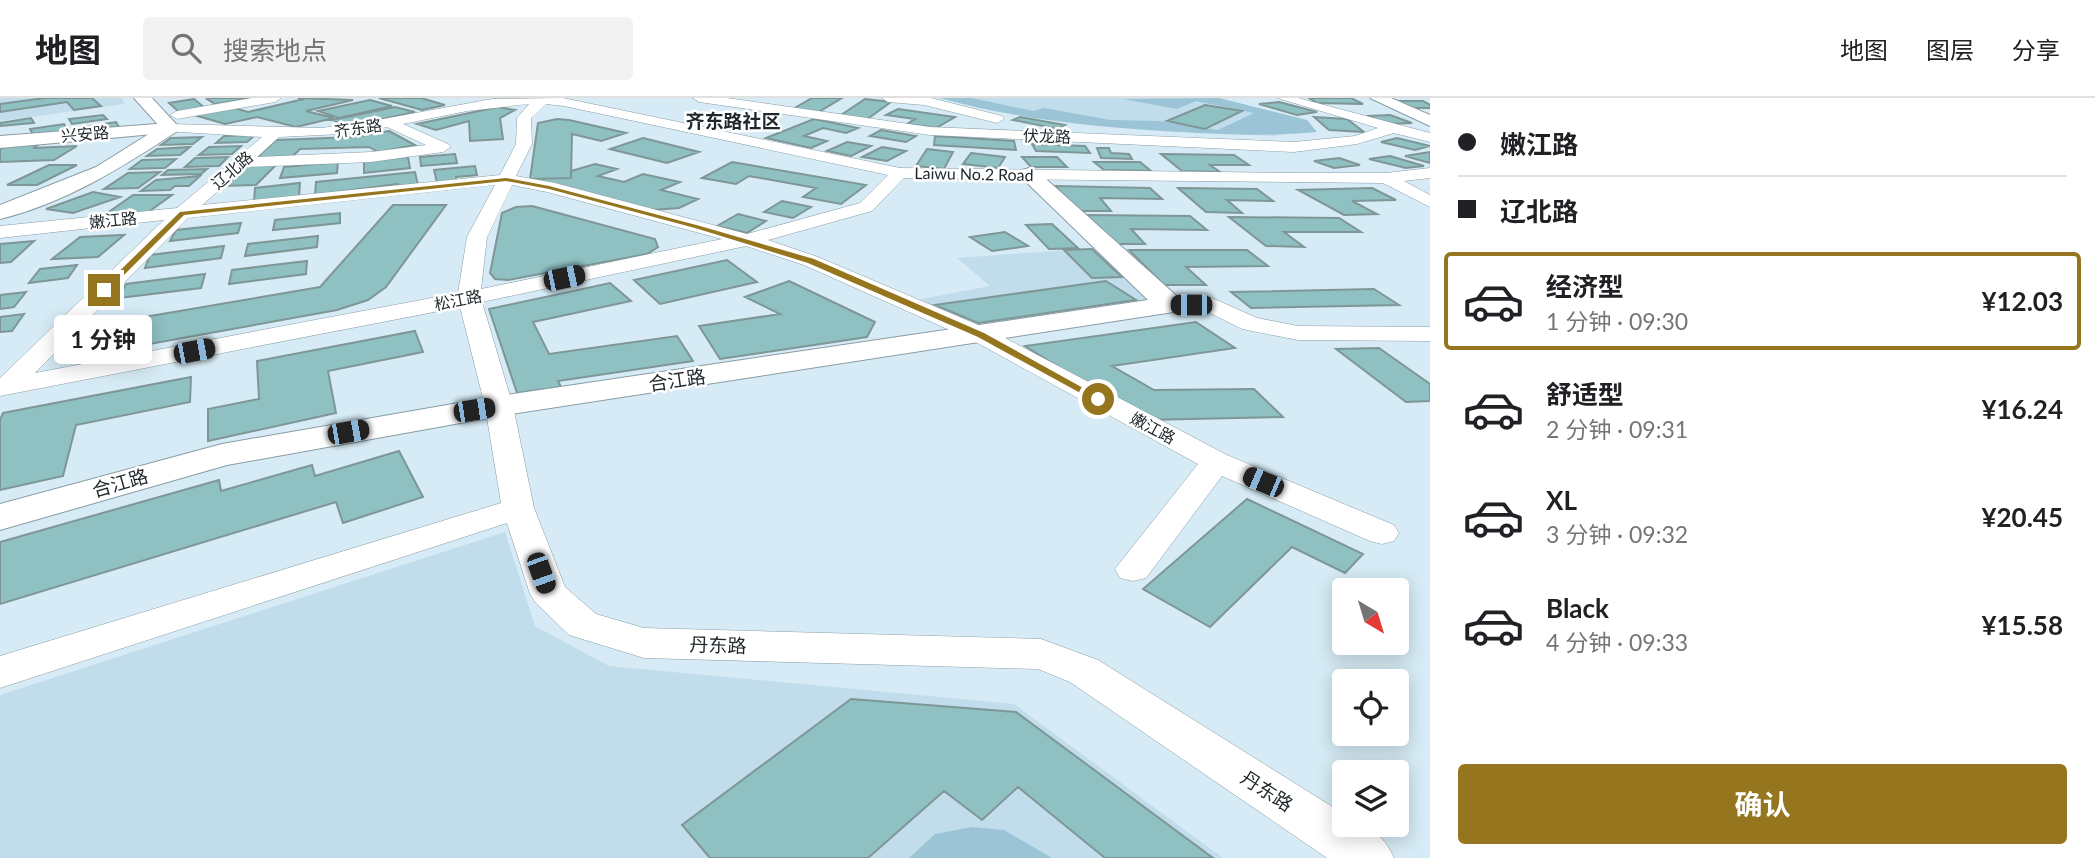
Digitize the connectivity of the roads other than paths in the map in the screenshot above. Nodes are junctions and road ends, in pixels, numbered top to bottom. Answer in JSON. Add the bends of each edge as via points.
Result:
{"nodes":[{"id":1,"x":142,"y":98,"type":"edge"},
{"id":2,"x":275,"y":98,"type":"edge"},
{"id":3,"x":496,"y":98,"type":"edge"},
{"id":4,"x":699,"y":98,"type":"edge"},
{"id":5,"x":888,"y":98,"type":"edge"},
{"id":6,"x":1283,"y":98,"type":"edge"},
{"id":7,"x":1378,"y":98,"type":"edge"},
{"id":8,"x":538,"y":99,"type":"edge"},
{"id":9,"x":923,"y":100,"type":"edge"},
{"id":10,"x":480,"y":103,"type":"junction"},
{"id":11,"x":1430,"y":121,"type":"edge"},
{"id":12,"x":166,"y":123,"type":"junction"},
{"id":13,"x":390,"y":123,"type":"junction"},
{"id":14,"x":1394,"y":128,"type":"junction"},
{"id":15,"x":278,"y":131,"type":"junction"},
{"id":16,"x":1098,"y":138,"type":"junction"},
{"id":17,"x":1430,"y":138,"type":"edge"},
{"id":18,"x":0,"y":142,"type":"edge"},
{"id":19,"x":242,"y":162,"type":"junction"},
{"id":20,"x":900,"y":173,"type":"junction"},
{"id":21,"x":1430,"y":173,"type":"edge"},
{"id":22,"x":1029,"y":174,"type":"junction"},
{"id":23,"x":1385,"y":178,"type":"junction"},
{"id":24,"x":506,"y":179,"type":"junction"},
{"id":25,"x":1430,"y":202,"type":"edge"},
{"id":26,"x":0,"y":212,"type":"edge"},
{"id":27,"x":182,"y":213,"type":"junction"},
{"id":28,"x":0,"y":232,"type":"edge"},
{"id":29,"x":747,"y":240,"type":"junction"},
{"id":30,"x":469,"y":298,"type":"junction"},
{"id":31,"x":1170,"y":305,"type":"junction"},
{"id":32,"x":1430,"y":334,"type":"edge"},
{"id":33,"x":981,"y":335,"type":"junction"},
{"id":34,"x":4,"y":387,"type":"edge"},
{"id":35,"x":499,"y":406,"type":"junction"},
{"id":36,"x":1216,"y":462,"type":"junction"},
{"id":37,"x":506,"y":512,"type":"dead end"},
{"id":38,"x":0,"y":517,"type":"edge"},
{"id":39,"x":1382,"y":533,"type":"dead end"},
{"id":40,"x":1133,"y":569,"type":"dead end"},
{"id":41,"x":0,"y":673,"type":"edge"},
{"id":42,"x":1369,"y":858,"type":"edge"}],
"edges":[{"from":1,"to":12,"type":"street"},
{"from":2,"to":12,"type":"street"},
{"from":3,"to":10,"type":"street"},
{"from":4,"to":16,"type":"street","name":"伏龙路","via":[[930,131]]},
{"from":5,"to":9,"type":"street"},
{"from":6,"to":14,"type":"street"},
{"from":7,"to":11,"type":"street"},
{"from":8,"to":10,"type":"street","name":"齐东路"},
{"from":8,"to":20,"type":"street","name":"Laiwu No.2 Road"},
{"from":8,"to":24,"type":"street","name":"丹东路","via":[[524,118],[524,144]]},
{"from":9,"to":16,"type":"street","via":[[979,116]]},
{"from":10,"to":13,"type":"street","name":"齐东路"},
{"from":12,"to":15,"type":"street","name":"齐东路"},
{"from":12,"to":18,"type":"street","name":"兴安路"},
{"from":12,"to":26,"type":"street","via":[[103,171]]},
{"from":13,"to":15,"type":"street","name":"齐东路","via":[[323,132]]},
{"from":13,"to":19,"type":"street","via":[[443,147],[371,157]]},
{"from":14,"to":16,"type":"street","name":"伏龙路","via":[[1357,140],[1294,147]]},
{"from":14,"to":17,"type":"street"},
{"from":15,"to":19,"type":"street","name":"辽北路"},
{"from":19,"to":27,"type":"street","name":"辽北路"},
{"from":20,"to":22,"type":"street","name":"Laiwu No.2 Road"},
{"from":20,"to":29,"type":"street","name":"松江路","via":[[866,207]]},
{"from":21,"to":23,"type":"street","name":"Laiwu No.2 Road"},
{"from":22,"to":23,"type":"street","name":"Laiwu No.2 Road"},
{"from":22,"to":31,"type":"street"},
{"from":23,"to":25,"type":"street"},
{"from":24,"to":27,"type":"street","name":"嫩江路"},
{"from":24,"to":29,"type":"street","name":"嫩江路"},
{"from":24,"to":30,"type":"street","name":"丹东路","via":[[477,237]]},
{"from":27,"to":28,"type":"street","name":"嫩江路"},
{"from":27,"to":34,"type":"street","name":"辽北路"},
{"from":29,"to":30,"type":"street","name":"松江路"},
{"from":29,"to":33,"type":"street","name":"嫩江路","via":[[811,261]]},
{"from":30,"to":34,"type":"street","name":"松江路"},
{"from":30,"to":35,"type":"street","name":"丹东路"},
{"from":31,"to":32,"type":"street","via":[[1212,305],[1250,324],[1297,332]]},
{"from":31,"to":33,"type":"street","name":"合江路"},
{"from":33,"to":35,"type":"street","name":"合江路"},
{"from":33,"to":36,"type":"street","name":"嫩江路"},
{"from":35,"to":38,"type":"street","name":"合江路","via":[[222,455]]},
{"from":35,"to":42,"type":"street","name":"丹东路","via":[[518,508],[549,594],[583,625],[644,643],[1041,654],[1084,671]]},
{"from":36,"to":39,"type":"street","name":"嫩江路"},
{"from":36,"to":40,"type":"street"},
{"from":37,"to":41,"type":"street"}]}
